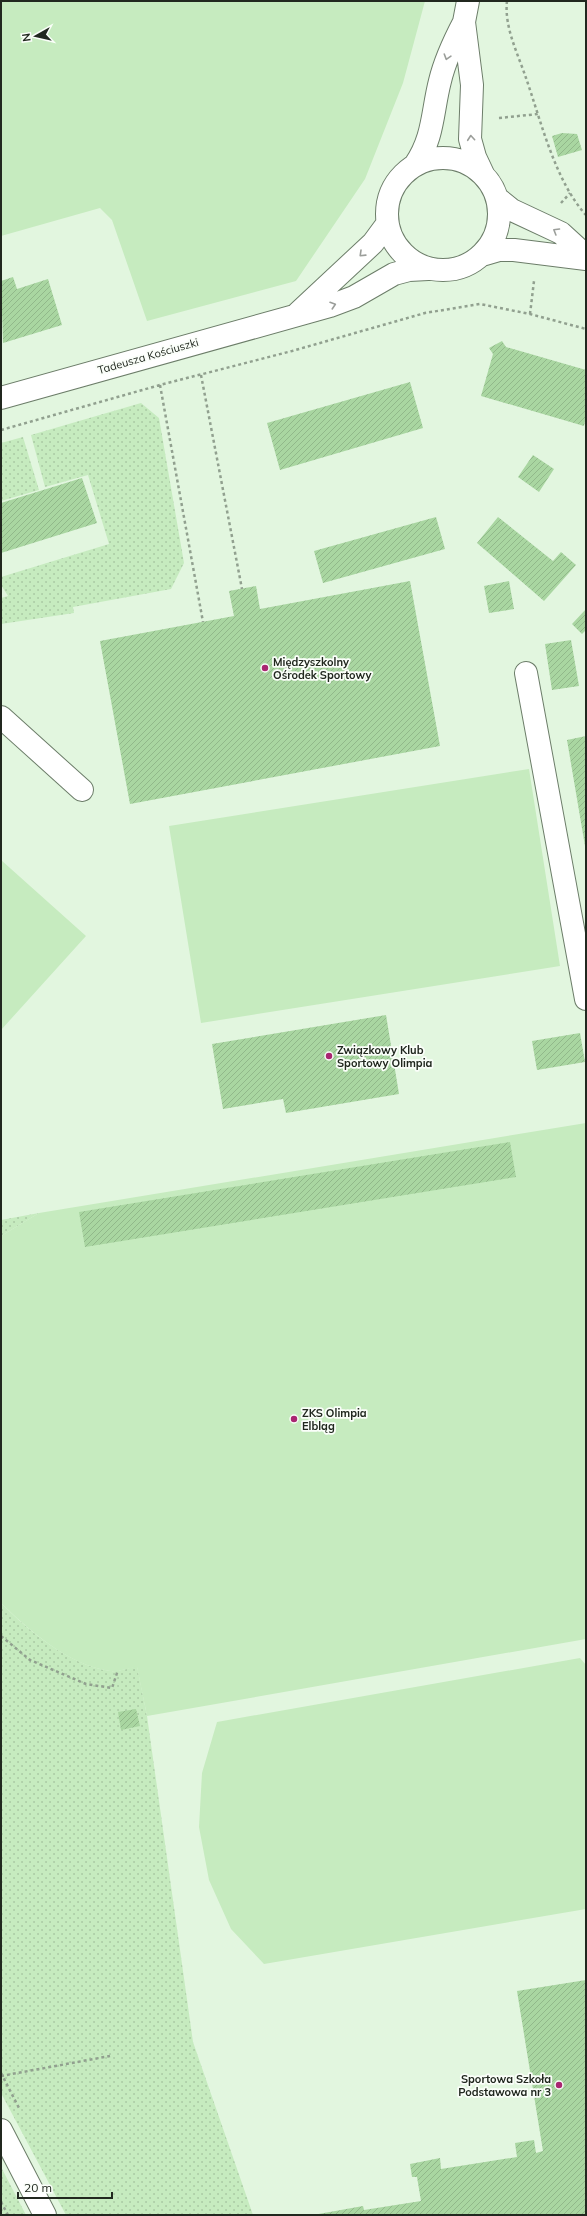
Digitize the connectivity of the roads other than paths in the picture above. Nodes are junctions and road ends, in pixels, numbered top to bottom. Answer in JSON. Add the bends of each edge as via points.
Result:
{"nodes":[{"id":1,"x":466,"y":11,"type":"edge"},
{"id":2,"x":415,"y":165,"type":"junction"},
{"id":3,"x":483,"y":174,"type":"junction"},
{"id":4,"x":497,"y":198,"type":"junction"},
{"id":5,"x":387,"y":224,"type":"junction"},
{"id":6,"x":482,"y":255,"type":"junction"},
{"id":7,"x":586,"y":257,"type":"edge"},
{"id":8,"x":428,"y":269,"type":"junction"},
{"id":9,"x":295,"y":315,"type":"junction"},
{"id":10,"x":1,"y":398,"type":"edge"},
{"id":11,"x":526,"y":673,"type":"dead end"},
{"id":12,"x":1,"y":717,"type":"edge"},
{"id":13,"x":82,"y":790,"type":"dead end"},
{"id":14,"x":586,"y":999,"type":"edge"},
{"id":15,"x":1,"y":2130,"type":"edge"},
{"id":16,"x":46,"y":2215,"type":"edge"}],
"edges":[{"from":1,"to":2,"type":"street","one_way":true,"via":[[444,66],[426,148]]},
{"from":3,"to":1,"type":"street","one_way":true,"via":[[470,140],[472,85]]},
{"from":2,"to":3,"type":"street","via":[[443,158],[471,165]]},
{"from":2,"to":5,"type":"street","via":[[395,184],[389,197]]},
{"from":3,"to":4,"type":"street","via":[[492,185]]},
{"from":4,"to":6,"type":"street","via":[[500,213],[498,228],[492,243]]},
{"from":7,"to":4,"type":"street","one_way":true,"via":[[561,233],[512,210]]},
{"from":5,"to":8,"type":"street","via":[[392,239],[402,252]]},
{"from":5,"to":9,"type":"street","name":"Tadeusza Kościuszki","one_way":true,"via":[[373,243]]},
{"from":6,"to":7,"type":"street","via":[[500,250],[514,250]]},
{"from":6,"to":8,"type":"street","via":[[471,264],[457,269]]},
{"from":9,"to":8,"type":"street","name":"Tadeusza Kościuszki","one_way":true,"via":[[354,297],[394,274]]},
{"from":9,"to":10,"type":"street","name":"Tadeusza Kościuszki"},
{"from":11,"to":14,"type":"street"},
{"from":12,"to":13,"type":"street"},
{"from":15,"to":16,"type":"street"}]}
